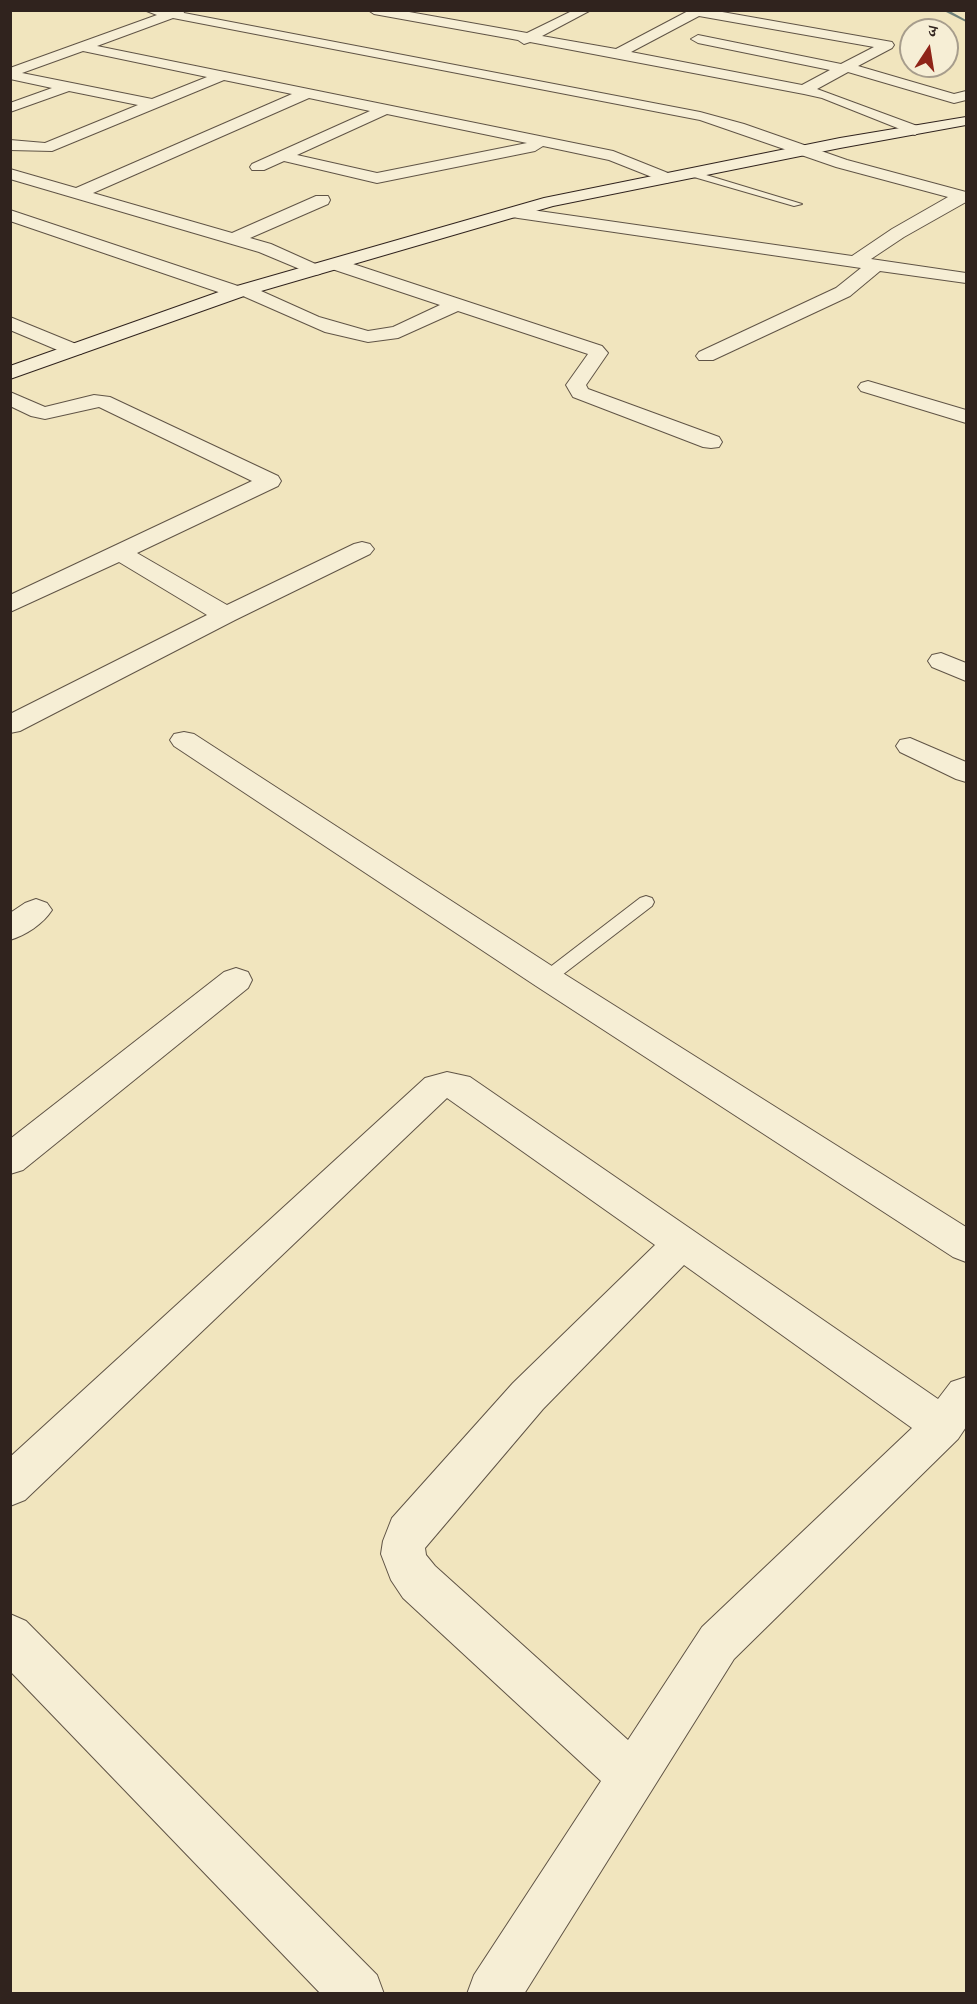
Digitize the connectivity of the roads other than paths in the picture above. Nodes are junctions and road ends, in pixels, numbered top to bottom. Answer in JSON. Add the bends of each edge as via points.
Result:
{"nodes":[{"id":1,"x":150,"y":10,"type":"edge"},
{"id":2,"x":585,"y":10,"type":"edge"},
{"id":3,"x":383,"y":11,"type":"edge"},
{"id":4,"x":699,"y":11,"type":"edge"},
{"id":5,"x":176,"y":12,"type":"edge"},
{"id":6,"x":486,"y":15,"type":"dead end"},
{"id":7,"x":531,"y":22,"type":"dead end"},
{"id":8,"x":464,"y":26,"type":"junction"},
{"id":9,"x":553,"y":26,"type":"junction"},
{"id":10,"x":528,"y":38,"type":"junction"},
{"id":11,"x":698,"y":39,"type":"dead end"},
{"id":12,"x":82,"y":47,"type":"junction"},
{"id":13,"x":507,"y":48,"type":"dead end"},
{"id":14,"x":619,"y":53,"type":"junction"},
{"id":15,"x":873,"y":54,"type":"junction"},
{"id":16,"x":486,"y":58,"type":"dead end"},
{"id":17,"x":892,"y":59,"type":"dead end"},
{"id":18,"x":845,"y":68,"type":"junction"},
{"id":19,"x":464,"y":69,"type":"junction"},
{"id":20,"x":10,"y":74,"type":"edge"},
{"id":21,"x":222,"y":75,"type":"junction"},
{"id":22,"x":67,"y":87,"type":"junction"},
{"id":23,"x":804,"y":90,"type":"junction"},
{"id":24,"x":309,"y":93,"type":"junction"},
{"id":25,"x":966,"y":95,"type":"edge"},
{"id":26,"x":153,"y":104,"type":"junction"},
{"id":27,"x":10,"y":108,"type":"edge"},
{"id":28,"x":386,"y":109,"type":"junction"},
{"id":29,"x":966,"y":121,"type":"edge"},
{"id":30,"x":915,"y":130,"type":"junction"},
{"id":31,"x":549,"y":143,"type":"junction"},
{"id":32,"x":10,"y":146,"type":"edge"},
{"id":33,"x":802,"y":151,"type":"junction"},
{"id":34,"x":281,"y":156,"type":"junction"},
{"id":35,"x":258,"y":167,"type":"dead end"},
{"id":36,"x":690,"y":173,"type":"junction"},
{"id":37,"x":10,"y":174,"type":"edge"},
{"id":38,"x":667,"y":178,"type":"junction"},
{"id":39,"x":42,"y":183,"type":"junction"},
{"id":40,"x":80,"y":193,"type":"junction"},
{"id":41,"x":10,"y":194,"type":"edge"},
{"id":42,"x":964,"y":196,"type":"edge"},
{"id":43,"x":322,"y":200,"type":"dead end"},
{"id":44,"x":797,"y":204,"type":"dead end"},
{"id":45,"x":518,"y":213,"type":"junction"},
{"id":46,"x":10,"y":215,"type":"edge"},
{"id":47,"x":233,"y":238,"type":"junction"},
{"id":48,"x":855,"y":262,"type":"junction"},
{"id":49,"x":335,"y":264,"type":"junction"},
{"id":50,"x":876,"y":265,"type":"junction"},
{"id":51,"x":314,"y":270,"type":"junction"},
{"id":52,"x":966,"y":278,"type":"edge"},
{"id":53,"x":240,"y":291,"type":"junction"},
{"id":54,"x":455,"y":305,"type":"junction"},
{"id":55,"x":10,"y":323,"type":"edge"},
{"id":56,"x":74,"y":350,"type":"junction"},
{"id":57,"x":706,"y":356,"type":"dead end"},
{"id":58,"x":10,"y":373,"type":"edge"},
{"id":59,"x":868,"y":387,"type":"dead end"},
{"id":60,"x":10,"y":399,"type":"edge"},
{"id":61,"x":966,"y":417,"type":"edge"},
{"id":62,"x":711,"y":442,"type":"dead end"},
{"id":63,"x":362,"y":549,"type":"dead end"},
{"id":64,"x":120,"y":553,"type":"junction"},
{"id":65,"x":10,"y":605,"type":"edge"},
{"id":66,"x":226,"y":615,"type":"junction"},
{"id":67,"x":941,"y":661,"type":"dead end"},
{"id":68,"x":966,"y":673,"type":"edge"},
{"id":69,"x":10,"y":725,"type":"edge"},
{"id":70,"x":184,"y":740,"type":"dead end"},
{"id":71,"x":910,"y":746,"type":"dead end"},
{"id":72,"x":966,"y":773,"type":"edge"},
{"id":73,"x":646,"y":902,"type":"dead end"},
{"id":74,"x":36,"y":910,"type":"dead end"},
{"id":75,"x":10,"y":929,"type":"edge"},
{"id":76,"x":547,"y":978,"type":"junction"},
{"id":77,"x":236,"y":980,"type":"dead end"},
{"id":78,"x":10,"y":1160,"type":"edge"},
{"id":79,"x":682,"y":1243,"type":"junction"},
{"id":80,"x":966,"y":1246,"type":"edge"},
{"id":81,"x":955,"y":1411,"type":"edge"},
{"id":82,"x":10,"y":1486,"type":"edge"},
{"id":83,"x":10,"y":1636,"type":"edge"},
{"id":84,"x":632,"y":1777,"type":"junction"},
{"id":85,"x":358,"y":1994,"type":"edge"},
{"id":86,"x":493,"y":1994,"type":"edge"}],
"edges":[{"from":1,"to":5,"type":"street"},
{"from":2,"to":9,"type":"street"},
{"from":3,"to":8,"type":"street"},
{"from":4,"to":14,"type":"street"},
{"from":4,"to":15,"type":"street","via":[[887,45]]},
{"from":5,"to":12,"type":"street"},
{"from":5,"to":19,"type":"street"},
{"from":6,"to":8,"type":"street"},
{"from":7,"to":9,"type":"street"},
{"from":8,"to":10,"type":"street"},
{"from":9,"to":10,"type":"street"},
{"from":10,"to":13,"type":"street"},
{"from":10,"to":14,"type":"street"},
{"from":11,"to":18,"type":"street"},
{"from":12,"to":20,"type":"street"},
{"from":12,"to":21,"type":"street"},
{"from":14,"to":23,"type":"street"},
{"from":15,"to":17,"type":"street"},
{"from":15,"to":18,"type":"street"},
{"from":16,"to":19,"type":"street"},
{"from":18,"to":23,"type":"street"},
{"from":18,"to":25,"type":"street","via":[[954,99]]},
{"from":19,"to":33,"type":"street","via":[[720,120]]},
{"from":20,"to":22,"type":"street"},
{"from":21,"to":24,"type":"street"},
{"from":21,"to":26,"type":"street"},
{"from":22,"to":26,"type":"street"},
{"from":22,"to":27,"type":"street"},
{"from":23,"to":30,"type":"street"},
{"from":24,"to":28,"type":"street"},
{"from":24,"to":40,"type":"street"},
{"from":26,"to":32,"type":"street","via":[[47,148]]},
{"from":28,"to":31,"type":"street"},
{"from":28,"to":34,"type":"street"},
{"from":29,"to":30,"type":"street"},
{"from":30,"to":33,"type":"street"},
{"from":31,"to":34,"type":"street","via":[[377,178]]},
{"from":31,"to":38,"type":"street","via":[[613,156]]},
{"from":33,"to":36,"type":"street"},
{"from":33,"to":42,"type":"street"},
{"from":34,"to":35,"type":"street"},
{"from":36,"to":38,"type":"street"},
{"from":36,"to":44,"type":"lane"},
{"from":37,"to":39,"type":"street"},
{"from":38,"to":45,"type":"street","via":[[550,202]]},
{"from":39,"to":40,"type":"street"},
{"from":39,"to":41,"type":"street"},
{"from":40,"to":47,"type":"street"},
{"from":42,"to":48,"type":"street","via":[[898,232]]},
{"from":43,"to":47,"type":"street"},
{"from":45,"to":48,"type":"street"},
{"from":45,"to":49,"type":"street"},
{"from":46,"to":53,"type":"street"},
{"from":47,"to":51,"type":"street"},
{"from":48,"to":50,"type":"street"},
{"from":49,"to":51,"type":"street"},
{"from":49,"to":54,"type":"street"},
{"from":50,"to":52,"type":"street"},
{"from":50,"to":57,"type":"street","via":[[843,292]]},
{"from":51,"to":53,"type":"street"},
{"from":53,"to":54,"type":"street","via":[[360,336],[385,336]]},
{"from":53,"to":56,"type":"street"},
{"from":54,"to":62,"type":"street","via":[[595,350],[596,358],[576,385],[580,393]]},
{"from":55,"to":56,"type":"street"},
{"from":56,"to":58,"type":"street"},
{"from":59,"to":61,"type":"street"},
{"from":60,"to":64,"type":"street","via":[[45,413],[103,401],[270,481]]},
{"from":63,"to":66,"type":"street"},
{"from":64,"to":65,"type":"street"},
{"from":64,"to":66,"type":"street"},
{"from":66,"to":69,"type":"street"},
{"from":67,"to":68,"type":"street"},
{"from":70,"to":76,"type":"street"},
{"from":71,"to":72,"type":"street"},
{"from":73,"to":76,"type":"lane"},
{"from":74,"to":75,"type":"street"},
{"from":76,"to":80,"type":"street"},
{"from":77,"to":78,"type":"street"},
{"from":79,"to":81,"type":"street"},
{"from":79,"to":82,"type":"street","via":[[459,1086],[437,1087]]},
{"from":79,"to":84,"type":"street","via":[[528,1396],[408,1533],[402,1546],[405,1566],[419,1582]]},
{"from":81,"to":84,"type":"street","via":[[718,1643]]},
{"from":83,"to":85,"type":"street"},
{"from":84,"to":86,"type":"street"}]}
